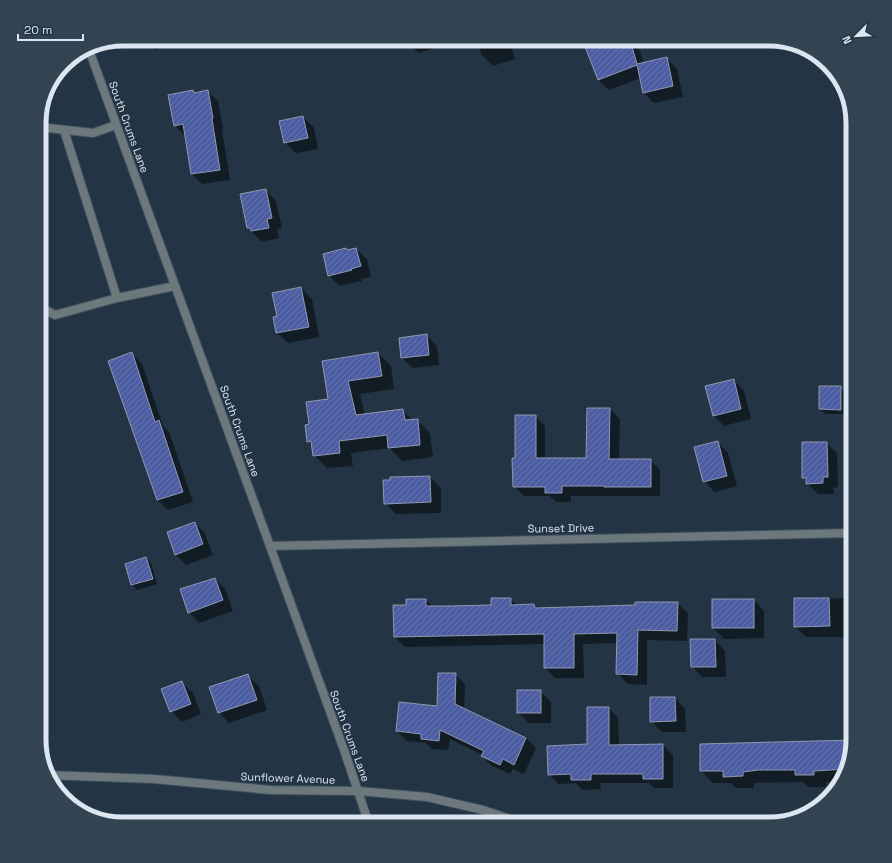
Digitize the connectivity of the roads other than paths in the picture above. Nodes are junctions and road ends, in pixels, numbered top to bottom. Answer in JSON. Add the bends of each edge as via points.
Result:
{"nodes":[{"id":1,"x":90,"y":53,"type":"edge"},
{"id":2,"x":116,"y":125,"type":"junction"},
{"id":3,"x":46,"y":128,"type":"edge"},
{"id":4,"x":64,"y":130,"type":"junction"},
{"id":5,"x":175,"y":286,"type":"junction"},
{"id":6,"x":117,"y":298,"type":"junction"},
{"id":7,"x":46,"y":310,"type":"edge"},
{"id":8,"x":846,"y":532,"type":"edge"},
{"id":9,"x":270,"y":546,"type":"junction"},
{"id":10,"x":55,"y":775,"type":"edge"},
{"id":11,"x":358,"y":791,"type":"junction"},
{"id":12,"x":367,"y":817,"type":"edge"},
{"id":13,"x":504,"y":817,"type":"edge"}],
"edges":[{"from":1,"to":2,"type":"street","name":"South Crums Lane"},
{"from":2,"to":4,"type":"street","via":[[93,133]]},
{"from":2,"to":5,"type":"street","name":"South Crums Lane"},
{"from":3,"to":4,"type":"street"},
{"from":4,"to":6,"type":"street"},
{"from":5,"to":6,"type":"street"},
{"from":5,"to":9,"type":"street","name":"South Crums Lane"},
{"from":6,"to":7,"type":"street","via":[[55,315]]},
{"from":8,"to":9,"type":"street","name":"Sunset Drive"},
{"from":9,"to":11,"type":"street","name":"South Crums Lane"},
{"from":10,"to":11,"type":"street","name":"Sunflower Avenue","via":[[154,779],[271,790]]},
{"from":11,"to":12,"type":"street","name":"South Crums Lane"},
{"from":11,"to":13,"type":"street","name":"Sunflower Avenue","via":[[427,797]]}]}
